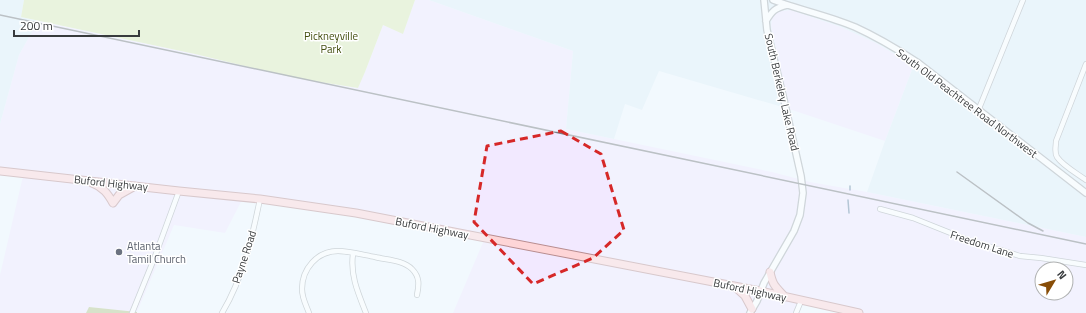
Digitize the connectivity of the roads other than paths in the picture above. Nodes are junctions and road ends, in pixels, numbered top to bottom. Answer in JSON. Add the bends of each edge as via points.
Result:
{"nodes":[{"id":1,"x":758,"y":0,"type":"edge"},
{"id":2,"x":764,"y":0,"type":"edge"},
{"id":3,"x":773,"y":0,"type":"edge"},
{"id":4,"x":1023,"y":0,"type":"edge"},
{"id":5,"x":780,"y":2,"type":"edge"},
{"id":6,"x":788,"y":5,"type":"junction"},
{"id":7,"x":765,"y":9,"type":"junction"},
{"id":8,"x":766,"y":21,"type":"junction"},
{"id":9,"x":1086,"y":64,"type":"edge"},
{"id":10,"x":978,"y":110,"type":"junction"},
{"id":11,"x":0,"y":171,"type":"edge"},
{"id":12,"x":86,"y":180,"type":"junction"},
{"id":13,"x":1086,"y":180,"type":"edge"},
{"id":14,"x":136,"y":186,"type":"junction"},
{"id":15,"x":179,"y":191,"type":"junction"},
{"id":16,"x":1086,"y":193,"type":"edge"},
{"id":17,"x":260,"y":199,"type":"junction"},
{"id":18,"x":880,"y":209,"type":"dead end"},
{"id":19,"x":353,"y":254,"type":"junction"},
{"id":20,"x":1086,"y":265,"type":"edge"},
{"id":21,"x":770,"y":272,"type":"junction"},
{"id":22,"x":733,"y":286,"type":"junction"},
{"id":23,"x":760,"y":291,"type":"junction"},
{"id":24,"x":418,"y":295,"type":"dead end"},
{"id":25,"x":785,"y":297,"type":"junction"},
{"id":26,"x":801,"y":301,"type":"junction"},
{"id":27,"x":751,"y":311,"type":"edge"},
{"id":28,"x":851,"y":312,"type":"edge"},
{"id":29,"x":132,"y":313,"type":"edge"},
{"id":30,"x":222,"y":313,"type":"edge"},
{"id":31,"x":309,"y":313,"type":"edge"},
{"id":32,"x":366,"y":313,"type":"edge"},
{"id":33,"x":796,"y":313,"type":"edge"},
{"id":34,"x":859,"y":313,"type":"edge"}],
"edges":[{"from":1,"to":7,"type":"street"},
{"from":2,"to":7,"type":"street","name":"South Berkeley Lake Road"},
{"from":3,"to":5,"type":"street","name":"South Old Peachtree Road Northwest"},
{"from":4,"to":10,"type":"street"},
{"from":5,"to":6,"type":"street","name":"South Old Peachtree Road Northwest"},
{"from":6,"to":8,"type":"street","via":[[776,9]]},
{"from":6,"to":10,"type":"street","name":"South Old Peachtree Road Northwest","via":[[855,27],[881,40],[917,62]]},
{"from":7,"to":8,"type":"street","name":"South Berkeley Lake Road"},
{"from":8,"to":21,"type":"street","name":"South Berkeley Lake Road","via":[[803,193],[800,215]]},
{"from":9,"to":13,"type":"street","via":[[1056,141],[1055,150],[1062,163]]},
{"from":10,"to":16,"type":"street","name":"South Old Peachtree Road Northwest"},
{"from":11,"to":12,"type":"main road","name":"Buford Highway"},
{"from":12,"to":14,"type":"main road","name":"Buford Highway"},
{"from":12,"to":14,"type":"main road","via":[[107,192],[113,203],[119,195]]},
{"from":14,"to":15,"type":"main road","name":"Buford Highway"},
{"from":15,"to":17,"type":"main road","name":"Buford Highway"},
{"from":15,"to":29,"type":"street"},
{"from":17,"to":22,"type":"main road","name":"Buford Highway","via":[[356,213]]},
{"from":17,"to":30,"type":"street","name":"Payne Road","via":[[240,275]]},
{"from":18,"to":20,"type":"street","name":"Freedom Lane","via":[[1020,256]]},
{"from":19,"to":24,"type":"street","via":[[402,262],[409,266],[419,279]]},
{"from":19,"to":31,"type":"street","via":[[338,251],[326,253],[315,259],[307,268],[302,290]]},
{"from":19,"to":32,"type":"street","via":[[353,277]]},
{"from":21,"to":23,"type":"street","name":"South Berkeley Lake Road"},
{"from":21,"to":25,"type":"main road","via":[[775,287]]},
{"from":22,"to":23,"type":"main road","name":"Buford Highway"},
{"from":22,"to":27,"type":"main road","via":[[745,296]]},
{"from":23,"to":25,"type":"main road","name":"Buford Highway"},
{"from":23,"to":27,"type":"street","name":"South Berkeley Lake Road"},
{"from":25,"to":26,"type":"main road","name":"Buford Highway"},
{"from":26,"to":28,"type":"main road","name":"Buford Highway"},
{"from":26,"to":33,"type":"street"},
{"from":28,"to":34,"type":"main road","name":"Buford Highway"}]}
